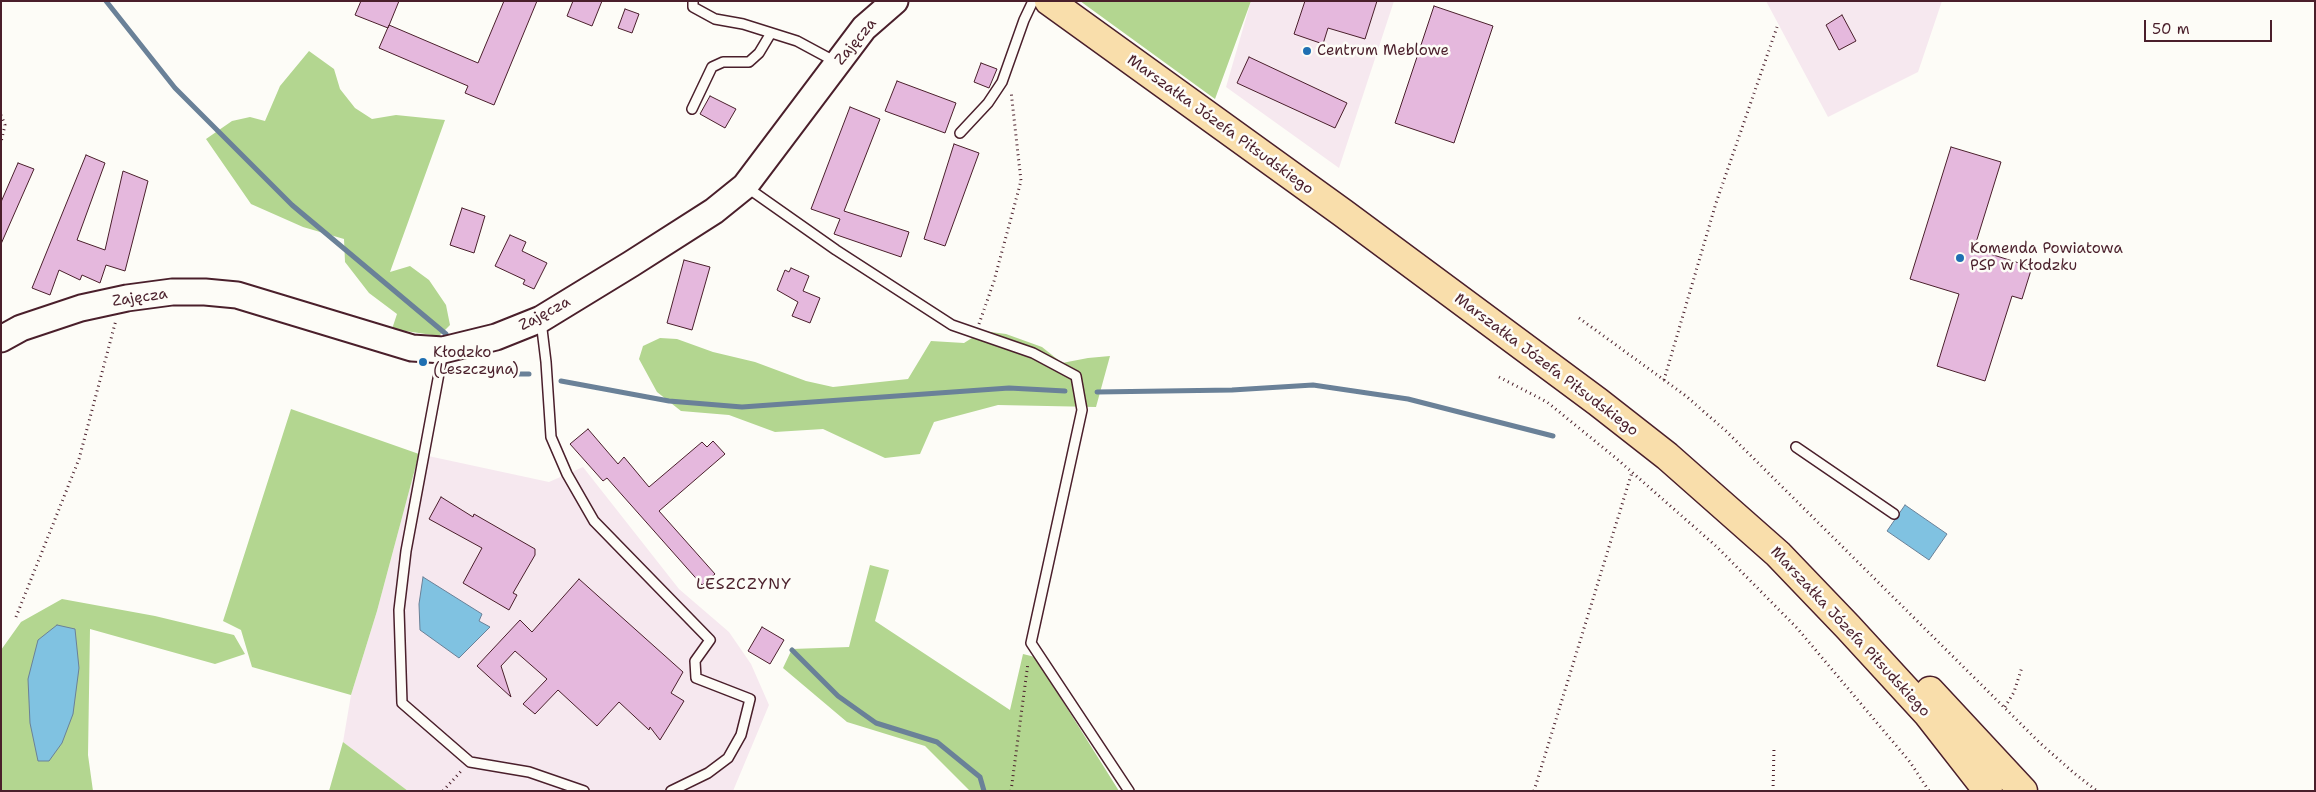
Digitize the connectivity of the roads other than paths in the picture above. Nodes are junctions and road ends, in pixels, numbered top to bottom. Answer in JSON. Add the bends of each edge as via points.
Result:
{"nodes":[{"id":1,"x":693,"y":1,"type":"edge"},
{"id":2,"x":895,"y":1,"type":"edge"},
{"id":3,"x":1033,"y":1,"type":"edge"},
{"id":4,"x":1049,"y":1,"type":"edge"},
{"id":5,"x":771,"y":33,"type":"junction"},
{"id":6,"x":838,"y":62,"type":"junction"},
{"id":7,"x":692,"y":109,"type":"dead end"},
{"id":8,"x":960,"y":133,"type":"dead end"},
{"id":9,"x":745,"y":186,"type":"junction"},
{"id":10,"x":541,"y":319,"type":"junction"},
{"id":11,"x":1,"y":340,"type":"edge"},
{"id":12,"x":443,"y":350,"type":"junction"},
{"id":13,"x":1796,"y":447,"type":"dead end"},
{"id":14,"x":1894,"y":514,"type":"dead end"},
{"id":15,"x":1778,"y":554,"type":"junction"},
{"id":16,"x":584,"y":791,"type":"edge"},
{"id":17,"x":671,"y":791,"type":"edge"},
{"id":18,"x":1129,"y":791,"type":"edge"},
{"id":19,"x":1988,"y":791,"type":"edge"},
{"id":20,"x":2023,"y":791,"type":"edge"}],
"edges":[{"from":1,"to":5,"type":"lane","via":[[693,6],[715,19]]},
{"from":2,"to":6,"type":"street","name":"Zajęcza","via":[[864,28]]},
{"from":3,"to":8,"type":"lane","via":[[1002,82],[988,104]]},
{"from":4,"to":15,"type":"highway","name":"Marszałka Józefa Piłsudskiego","via":[[1598,402],[1667,456]]},
{"from":5,"to":6,"type":"lane","via":[[797,41]]},
{"from":5,"to":7,"type":"lane","via":[[759,53],[749,62],[724,62],[712,67]]},
{"from":6,"to":9,"type":"street","name":"Zajęcza"},
{"from":9,"to":10,"type":"street","name":"Zajęcza","via":[[714,211]]},
{"from":9,"to":18,"type":"lane","via":[[952,325],[1033,353],[1076,376],[1082,410],[1031,643]]},
{"from":10,"to":12,"type":"street","name":"Zajęcza","via":[[496,337]]},
{"from":10,"to":17,"type":"lane","via":[[551,437],[567,474],[594,521],[710,640],[696,661],[696,678],[750,699],[741,735],[728,758],[708,773]]},
{"from":11,"to":12,"type":"street","name":"Zajęcza","via":[[46,318],[120,300],[172,292],[205,292],[237,295],[412,348]]},
{"from":12,"to":16,"type":"lane","via":[[406,551],[399,610],[402,703],[470,762],[528,772]]},
{"from":13,"to":14,"type":"lane"},
{"from":15,"to":19,"type":"highway","name":"Marszałka Józefa Piłsudskiego","via":[[1927,713]]},
{"from":15,"to":20,"type":"highway","via":[[1806,570],[1849,607]]}]}
